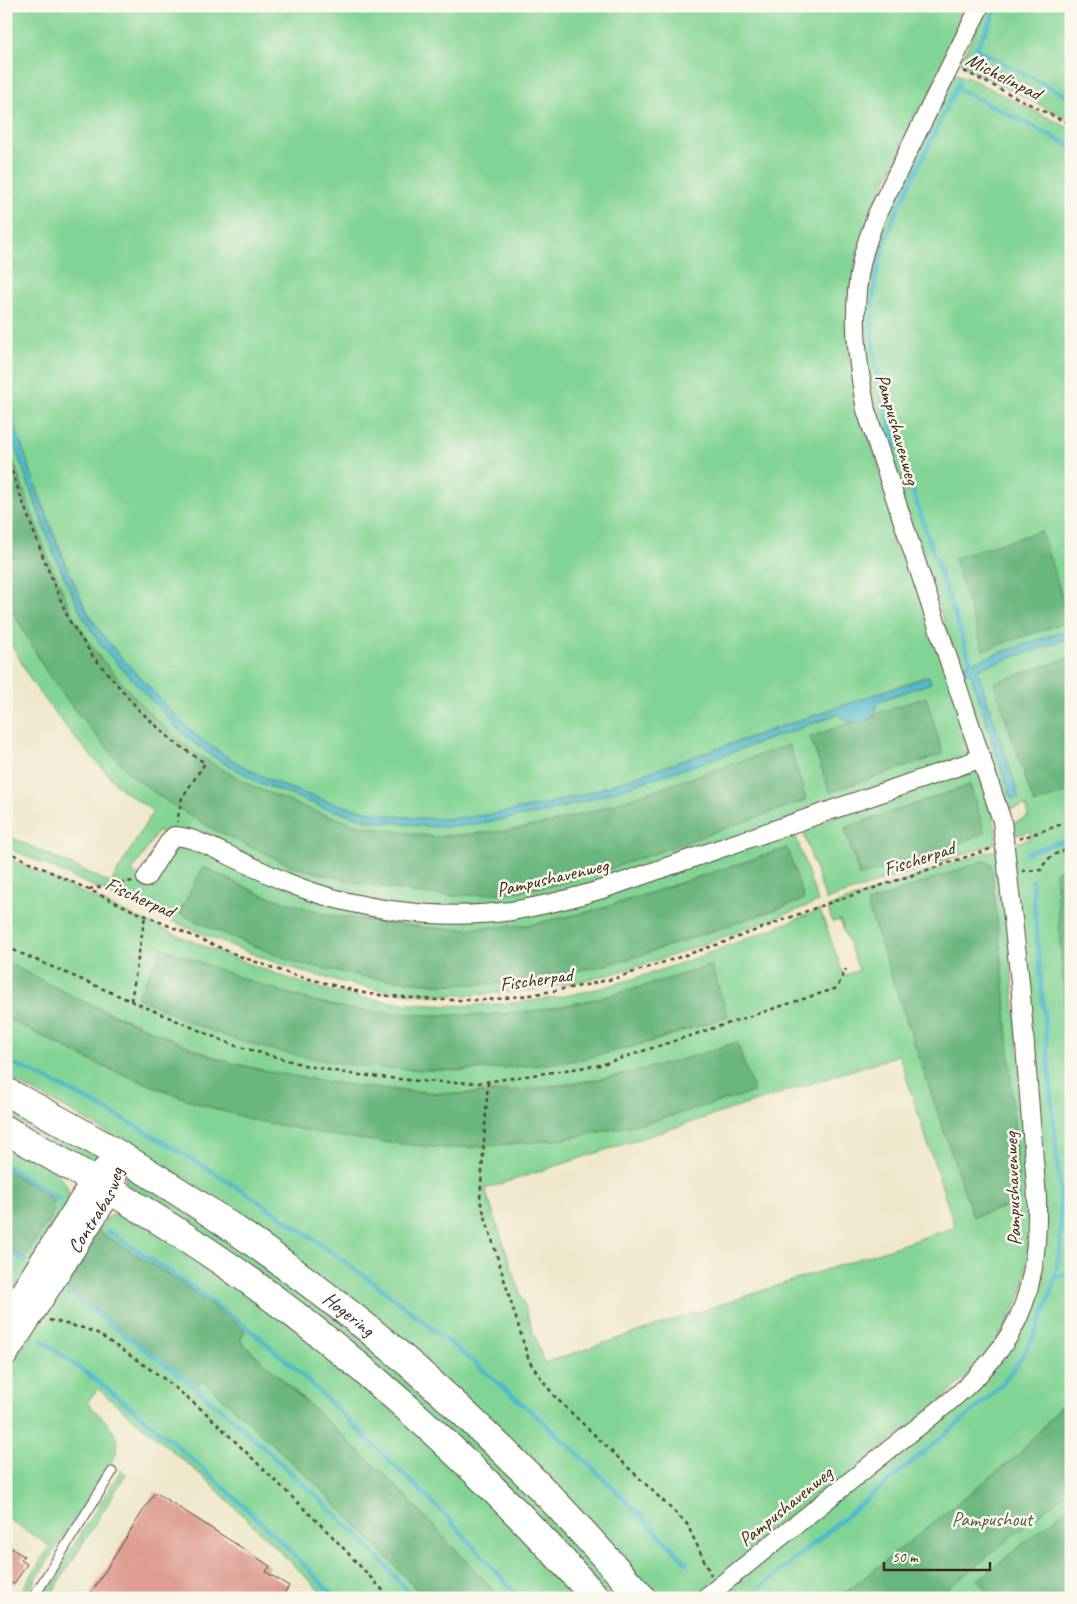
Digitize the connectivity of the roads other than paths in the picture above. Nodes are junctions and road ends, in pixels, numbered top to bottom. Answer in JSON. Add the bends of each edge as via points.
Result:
{"nodes":[{"id":1,"x":980,"y":6,"type":"edge"},
{"id":2,"x":982,"y":758,"type":"junction"},
{"id":3,"x":146,"y":878,"type":"road end"},
{"id":4,"x":6,"y":1092,"type":"edge"},
{"id":5,"x":6,"y":1130,"type":"edge"},
{"id":6,"x":120,"y":1155,"type":"junction"},
{"id":7,"x":103,"y":1185,"type":"junction"},
{"id":8,"x":6,"y":1318,"type":"edge"},
{"id":9,"x":6,"y":1354,"type":"edge"},
{"id":10,"x":112,"y":1472,"type":"dead end"},
{"id":11,"x":711,"y":1593,"type":"edge"},
{"id":12,"x":33,"y":1598,"type":"edge"},
{"id":13,"x":596,"y":1598,"type":"edge"},
{"id":14,"x":642,"y":1598,"type":"edge"}],
"edges":[{"from":1,"to":2,"type":"street","name":"Pampushavenweg","via":[[877,214],[858,285],[856,342],[866,410]]},
{"from":2,"to":3,"type":"street","name":"Pampushavenweg","via":[[603,890],[501,912],[416,913],[326,897],[185,837],[174,836],[170,840]]},
{"from":2,"to":11,"type":"street","name":"Pampushavenweg","via":[[1002,821],[1005,844],[1020,982],[1037,1198],[1036,1250],[1023,1305],[1001,1348],[971,1382]]},
{"from":4,"to":6,"type":"highway","name":"Hogering"},
{"from":5,"to":7,"type":"highway","name":"Hogering"},
{"from":6,"to":7,"type":"street","name":"Contrabasweg"},
{"from":6,"to":14,"type":"highway","name":"Hogering","via":[[266,1251],[368,1330],[437,1389],[525,1472]]},
{"from":7,"to":8,"type":"street","name":"Contrabasweg"},
{"from":7,"to":9,"type":"street","name":"Contrabasweg","via":[[34,1311]]},
{"from":7,"to":13,"type":"highway","name":"Hogering","via":[[230,1268],[376,1381],[476,1472]]},
{"from":10,"to":12,"type":"lane"}]}
